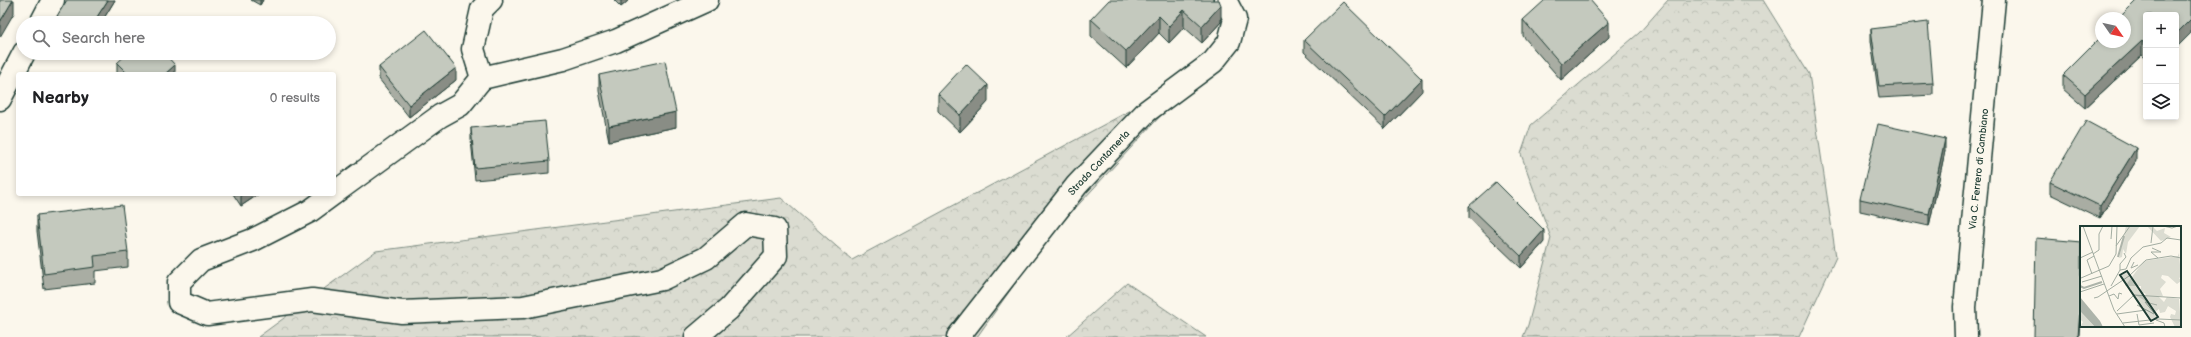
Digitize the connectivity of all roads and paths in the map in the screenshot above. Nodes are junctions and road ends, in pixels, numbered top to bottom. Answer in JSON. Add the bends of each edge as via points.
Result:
{"nodes":[{"id":1,"x":53,"y":0,"type":"edge"},
{"id":2,"x":491,"y":0,"type":"edge"},
{"id":3,"x":707,"y":0,"type":"edge"},
{"id":4,"x":1225,"y":0,"type":"edge"},
{"id":5,"x":1994,"y":0,"type":"edge"},
{"id":6,"x":45,"y":16,"type":"edge"},
{"id":7,"x":20,"y":60,"type":"edge"},
{"id":8,"x":482,"y":78,"type":"junction"},
{"id":9,"x":0,"y":98,"type":"edge"},
{"id":10,"x":336,"y":192,"type":"edge"},
{"id":11,"x":330,"y":196,"type":"edge"},
{"id":12,"x":696,"y":337,"type":"edge"},
{"id":13,"x":958,"y":337,"type":"edge"},
{"id":14,"x":1966,"y":337,"type":"edge"}],
"edges":[{"from":1,"to":6,"type":"street"},
{"from":2,"to":8,"type":"street","via":[[482,9],[473,48]]},
{"from":3,"to":8,"type":"street","via":[[608,43],[563,59]]},
{"from":4,"to":13,"type":"street","name":"Strada Cantamerla","via":[[1235,18],[1229,42],[1214,62],[1147,111],[1077,185]]},
{"from":5,"to":14,"type":"street","name":"Via C. Ferrero di Cambiano","via":[[1965,307]]},
{"from":7,"to":9,"type":"street"},
{"from":8,"to":10,"type":"street","via":[[460,105],[440,116]]},
{"from":11,"to":12,"type":"street","via":[[310,211],[253,240],[201,260],[179,282],[179,302],[207,314],[312,300],[402,312],[523,307],[662,279],[706,258],[746,224],[775,229],[776,256],[729,309]]}]}
